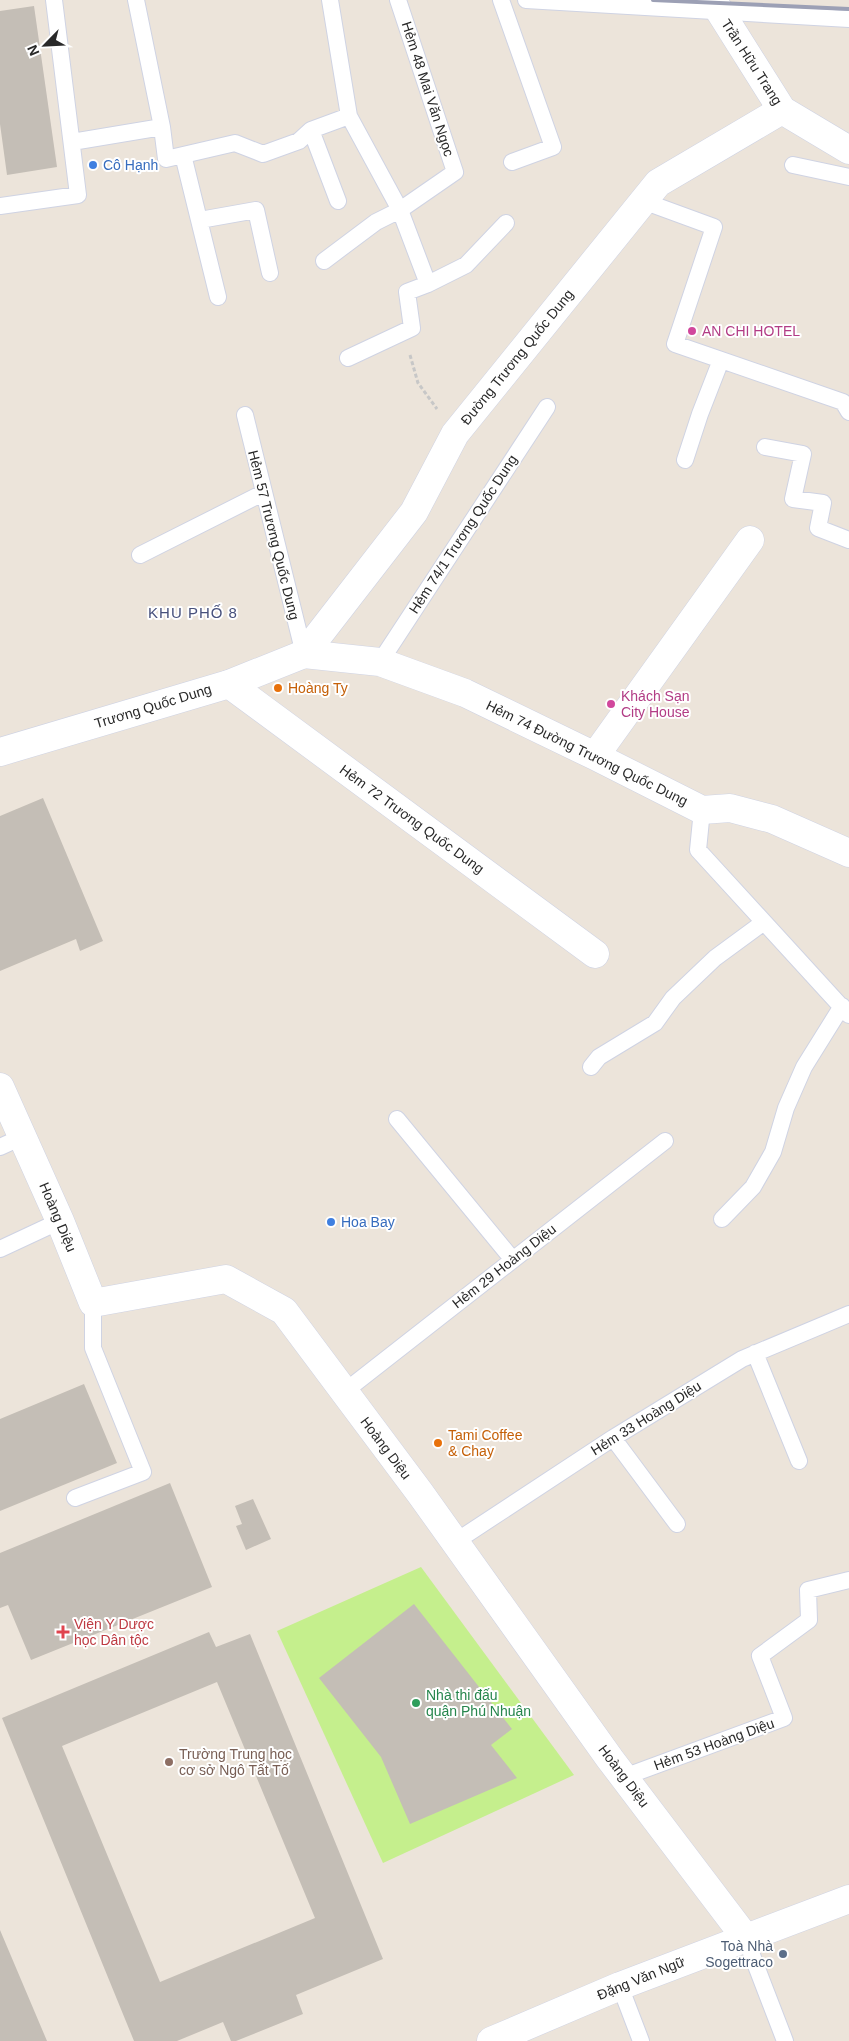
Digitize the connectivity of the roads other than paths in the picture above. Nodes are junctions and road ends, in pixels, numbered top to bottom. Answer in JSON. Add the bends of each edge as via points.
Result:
{"nodes":[{"id":1,"x":54,"y":0,"type":"edge"},
{"id":2,"x":136,"y":0,"type":"edge"},
{"id":3,"x":330,"y":0,"type":"edge"},
{"id":4,"x":398,"y":0,"type":"edge"},
{"id":5,"x":501,"y":0,"type":"edge"},
{"id":6,"x":526,"y":0,"type":"edge"},
{"id":7,"x":714,"y":5,"type":"edge"},
{"id":8,"x":849,"y":19,"type":"edge"},
{"id":9,"x":782,"y":110,"type":"junction"},
{"id":10,"x":349,"y":116,"type":"junction"},
{"id":11,"x":162,"y":127,"type":"junction"},
{"id":12,"x":311,"y":130,"type":"junction"},
{"id":13,"x":72,"y":142,"type":"junction"},
{"id":14,"x":849,"y":150,"type":"edge"},
{"id":15,"x":184,"y":155,"type":"junction"},
{"id":16,"x":512,"y":162,"type":"dead end"},
{"id":17,"x":793,"y":165,"type":"dead end"},
{"id":18,"x":849,"y":177,"type":"edge"},
{"id":19,"x":338,"y":201,"type":"dead end"},
{"id":20,"x":643,"y":201,"type":"junction"},
{"id":21,"x":0,"y":206,"type":"edge"},
{"id":22,"x":400,"y":210,"type":"junction"},
{"id":23,"x":200,"y":220,"type":"junction"},
{"id":24,"x":506,"y":224,"type":"dead end"},
{"id":25,"x":324,"y":261,"type":"dead end"},
{"id":26,"x":270,"y":273,"type":"dead end"},
{"id":27,"x":428,"y":284,"type":"junction"},
{"id":28,"x":218,"y":297,"type":"dead end"},
{"id":29,"x":348,"y":358,"type":"dead end"},
{"id":30,"x":721,"y":360,"type":"junction"},
{"id":31,"x":847,"y":401,"type":"edge"},
{"id":32,"x":547,"y":407,"type":"dead end"},
{"id":33,"x":245,"y":415,"type":"dead end"},
{"id":34,"x":765,"y":447,"type":"dead end"},
{"id":35,"x":685,"y":460,"type":"dead end"},
{"id":36,"x":263,"y":493,"type":"junction"},
{"id":37,"x":750,"y":540,"type":"dead end"},
{"id":38,"x":849,"y":540,"type":"edge"},
{"id":39,"x":140,"y":555,"type":"dead end"},
{"id":40,"x":304,"y":654,"type":"junction"},
{"id":41,"x":380,"y":662,"type":"junction"},
{"id":42,"x":229,"y":684,"type":"junction"},
{"id":43,"x":0,"y":752,"type":"edge"},
{"id":44,"x":595,"y":756,"type":"junction"},
{"id":45,"x":702,"y":810,"type":"junction"},
{"id":46,"x":849,"y":853,"type":"edge"},
{"id":47,"x":764,"y":922,"type":"junction"},
{"id":48,"x":595,"y":954,"type":"dead end"},
{"id":49,"x":845,"y":1011,"type":"edge"},
{"id":50,"x":591,"y":1068,"type":"dead end"},
{"id":51,"x":0,"y":1087,"type":"edge"},
{"id":52,"x":397,"y":1119,"type":"dead end"},
{"id":53,"x":665,"y":1140,"type":"dead end"},
{"id":54,"x":11,"y":1142,"type":"edge"},
{"id":55,"x":722,"y":1219,"type":"dead end"},
{"id":56,"x":60,"y":1221,"type":"junction"},
{"id":57,"x":0,"y":1249,"type":"edge"},
{"id":58,"x":513,"y":1260,"type":"junction"},
{"id":59,"x":93,"y":1303,"type":"junction"},
{"id":60,"x":849,"y":1314,"type":"edge"},
{"id":61,"x":755,"y":1354,"type":"junction"},
{"id":62,"x":344,"y":1392,"type":"junction"},
{"id":63,"x":614,"y":1438,"type":"junction"},
{"id":64,"x":799,"y":1461,"type":"dead end"},
{"id":65,"x":76,"y":1498,"type":"dead end"},
{"id":66,"x":677,"y":1524,"type":"dead end"},
{"id":67,"x":455,"y":1542,"type":"junction"},
{"id":68,"x":849,"y":1580,"type":"edge"},
{"id":69,"x":624,"y":1777,"type":"junction"},
{"id":70,"x":849,"y":1899,"type":"edge"},
{"id":71,"x":745,"y":1937,"type":"junction"},
{"id":72,"x":620,"y":1986,"type":"junction"},
{"id":73,"x":491,"y":2041,"type":"edge"},
{"id":74,"x":641,"y":2041,"type":"edge"},
{"id":75,"x":785,"y":2041,"type":"edge"}],
"edges":[{"from":1,"to":13,"type":"lane"},
{"from":2,"to":11,"type":"lane"},
{"from":3,"to":10,"type":"lane"},
{"from":4,"to":22,"type":"lane","name":"Hẻm 48 Mai Văn Ngọc","via":[[455,172]]},
{"from":5,"to":16,"type":"lane","via":[[553,147]]},
{"from":6,"to":7,"type":"lane"},
{"from":7,"to":8,"type":"lane"},
{"from":7,"to":9,"type":"street","name":"Trần Hữu Trang"},
{"from":9,"to":14,"type":"street","name":"Trần Hữu Trang"},
{"from":9,"to":20,"type":"street","name":"Đường Trương Quốc Dung","via":[[658,183]]},
{"from":10,"to":12,"type":"lane"},
{"from":10,"to":22,"type":"lane"},
{"from":11,"to":13,"type":"lane"},
{"from":11,"to":15,"type":"lane","via":[[166,158]]},
{"from":12,"to":15,"type":"lane","via":[[299,141],[263,154],[235,143]]},
{"from":12,"to":19,"type":"lane"},
{"from":13,"to":21,"type":"lane","via":[[78,195]]},
{"from":15,"to":23,"type":"lane"},
{"from":17,"to":18,"type":"lane"},
{"from":20,"to":30,"type":"lane","via":[[714,227],[675,344]]},
{"from":20,"to":40,"type":"street","name":"Đường Trương Quốc Dung","via":[[455,434],[414,512]]},
{"from":22,"to":25,"type":"lane","via":[[376,222]]},
{"from":22,"to":27,"type":"lane"},
{"from":23,"to":26,"type":"lane","via":[[256,210]]},
{"from":23,"to":28,"type":"lane"},
{"from":24,"to":27,"type":"lane","via":[[466,265]]},
{"from":27,"to":29,"type":"lane","via":[[407,292],[412,328]]},
{"from":30,"to":31,"type":"lane"},
{"from":30,"to":35,"type":"lane"},
{"from":32,"to":41,"type":"lane","name":"Hẻm 74/1 Trương Quốc Dung"},
{"from":33,"to":36,"type":"lane","name":"Hẻm 57 Trương Quốc Dung"},
{"from":34,"to":38,"type":"lane","via":[[803,454],[793,498],[823,503],[818,528]]},
{"from":36,"to":39,"type":"lane"},
{"from":36,"to":40,"type":"lane","name":"Hẻm 57 Trương Quốc Dung"},
{"from":37,"to":44,"type":"street"},
{"from":40,"to":41,"type":"street","name":"Hẻm 74 Đường Trương Quốc Dung"},
{"from":40,"to":42,"type":"street","name":"Trương Quốc Dung"},
{"from":41,"to":44,"type":"street","name":"Hẻm 74 Đường Trương Quốc Dung","via":[[464,694]]},
{"from":42,"to":43,"type":"street","name":"Trương Quốc Dung"},
{"from":42,"to":48,"type":"street","name":"Hẻm 72 Trương Quốc Dung"},
{"from":44,"to":45,"type":"street","name":"Hẻm 74 Đường Trương Quốc Dung"},
{"from":45,"to":46,"type":"street","via":[[730,808],[772,819]]},
{"from":45,"to":47,"type":"lane","name":"Hẻm 74 Đường Trương Quốc Dung","via":[[698,850]]},
{"from":47,"to":49,"type":"lane","name":"Hẻm 74 Đường Trương Quốc Dung"},
{"from":47,"to":50,"type":"lane","via":[[715,958],[673,998],[655,1023],[599,1057]]},
{"from":49,"to":55,"type":"lane","via":[[804,1067],[786,1108],[773,1152],[753,1187]]},
{"from":51,"to":54,"type":"street","name":"Hoàng Diệu"},
{"from":52,"to":58,"type":"lane"},
{"from":53,"to":58,"type":"lane","name":"Hẻm 29 Hoàng Diệu"},
{"from":54,"to":56,"type":"street","name":"Hoàng Diệu"},
{"from":56,"to":57,"type":"lane"},
{"from":56,"to":59,"type":"street","name":"Hoàng Diệu"},
{"from":58,"to":62,"type":"lane","name":"Hẻm 29 Hoàng Diệu"},
{"from":59,"to":62,"type":"street","name":"Hoàng Diệu","via":[[226,1279],[284,1311]]},
{"from":59,"to":65,"type":"lane","via":[[93,1348],[143,1472]]},
{"from":60,"to":61,"type":"lane","name":"Hẻm 33 Hoàng Diệu"},
{"from":61,"to":63,"type":"lane","name":"Hẻm 33 Hoàng Diệu"},
{"from":61,"to":64,"type":"lane"},
{"from":62,"to":67,"type":"street","name":"Hoàng Diệu"},
{"from":63,"to":66,"type":"lane"},
{"from":63,"to":67,"type":"lane","name":"Hẻm 33 Hoàng Diệu"},
{"from":67,"to":69,"type":"street","name":"Hoàng Diệu"},
{"from":68,"to":69,"type":"lane","name":"Hẻm 53 Hoàng Diệu","via":[[808,1590],[809,1620],[760,1656],[784,1718]]},
{"from":69,"to":71,"type":"street","name":"Hoàng Diệu"},
{"from":70,"to":71,"type":"street","name":"Đặng Văn Ngữ"},
{"from":71,"to":72,"type":"street","name":"Đặng Văn Ngữ"},
{"from":71,"to":75,"type":"lane"},
{"from":72,"to":73,"type":"street","name":"Đặng Văn Ngữ"},
{"from":72,"to":74,"type":"lane"}]}
